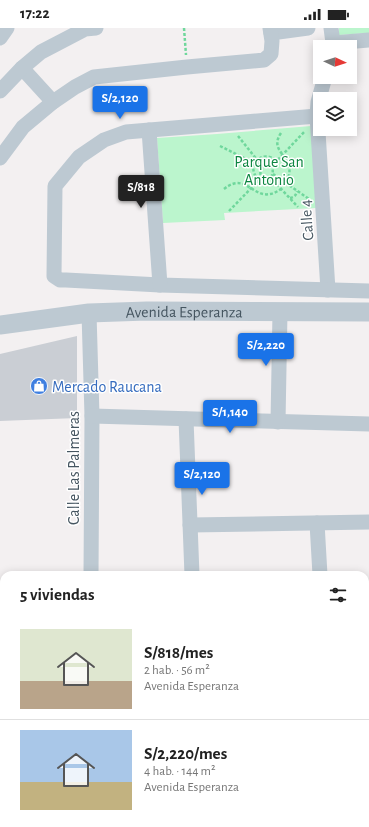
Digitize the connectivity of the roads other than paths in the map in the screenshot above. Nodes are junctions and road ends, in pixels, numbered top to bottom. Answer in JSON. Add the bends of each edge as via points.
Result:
{"nodes":[{"id":1,"x":7,"y":28,"type":"edge"},
{"id":2,"x":96,"y":28,"type":"edge"},
{"id":3,"x":308,"y":28,"type":"edge"},
{"id":4,"x":271,"y":30,"type":"edge"},
{"id":5,"x":0,"y":38,"type":"edge"},
{"id":6,"x":332,"y":39,"type":"edge"},
{"id":7,"x":369,"y":40,"type":"edge"},
{"id":8,"x":22,"y":68,"type":"junction"},
{"id":9,"x":0,"y":91,"type":"edge"},
{"id":10,"x":53,"y":102,"type":"junction"},
{"id":11,"x":313,"y":116,"type":"edge"},
{"id":12,"x":149,"y":130,"type":"junction"},
{"id":13,"x":318,"y":136,"type":"edge"},
{"id":14,"x":0,"y":158,"type":"edge"},
{"id":15,"x":160,"y":285,"type":"junction"},
{"id":16,"x":328,"y":290,"type":"junction"},
{"id":17,"x":369,"y":291,"type":"edge"},
{"id":18,"x":280,"y":312,"type":"junction"},
{"id":19,"x":369,"y":312,"type":"edge"},
{"id":20,"x":89,"y":313,"type":"junction"},
{"id":21,"x":0,"y":325,"type":"edge"},
{"id":22,"x":92,"y":416,"type":"junction"},
{"id":23,"x":186,"y":419,"type":"junction"},
{"id":24,"x":278,"y":422,"type":"junction"},
{"id":25,"x":369,"y":424,"type":"edge"},
{"id":26,"x":369,"y":522,"type":"edge"},
{"id":27,"x":317,"y":523,"type":"junction"},
{"id":28,"x":190,"y":525,"type":"junction"},
{"id":29,"x":91,"y":571,"type":"edge"},
{"id":30,"x":192,"y":571,"type":"edge"},
{"id":31,"x":320,"y":571,"type":"edge"}],
"edges":[{"from":1,"to":5,"type":"street"},
{"from":2,"to":8,"type":"street","via":[[85,29],[41,52]]},
{"from":3,"to":4,"type":"street"},
{"from":4,"to":10,"type":"street","via":[[271,54],[264,60],[94,77]]},
{"from":6,"to":7,"type":"street"},
{"from":8,"to":9,"type":"street"},
{"from":8,"to":10,"type":"street"},
{"from":10,"to":14,"type":"street","via":[[23,127]]},
{"from":11,"to":12,"type":"street"},
{"from":12,"to":15,"type":"street"},
{"from":12,"to":15,"type":"street","via":[[126,132],[104,140],[79,157],[55,186],[54,276],[60,280]]},
{"from":13,"to":16,"type":"street","name":"Calle 4"},
{"from":15,"to":16,"type":"street"},
{"from":16,"to":17,"type":"street"},
{"from":18,"to":19,"type":"street","name":"Avenida Esperanza"},
{"from":18,"to":20,"type":"street","name":"Avenida Esperanza"},
{"from":18,"to":24,"type":"street"},
{"from":20,"to":21,"type":"street","name":"Avenida Esperanza"},
{"from":20,"to":22,"type":"street","name":"Calle Las Palmeras"},
{"from":22,"to":23,"type":"street"},
{"from":22,"to":29,"type":"street","name":"Calle Las Palmeras"},
{"from":23,"to":24,"type":"street"},
{"from":23,"to":28,"type":"street"},
{"from":24,"to":25,"type":"street"},
{"from":26,"to":27,"type":"street"},
{"from":27,"to":28,"type":"street"},
{"from":27,"to":31,"type":"street"},
{"from":28,"to":30,"type":"street"}]}
